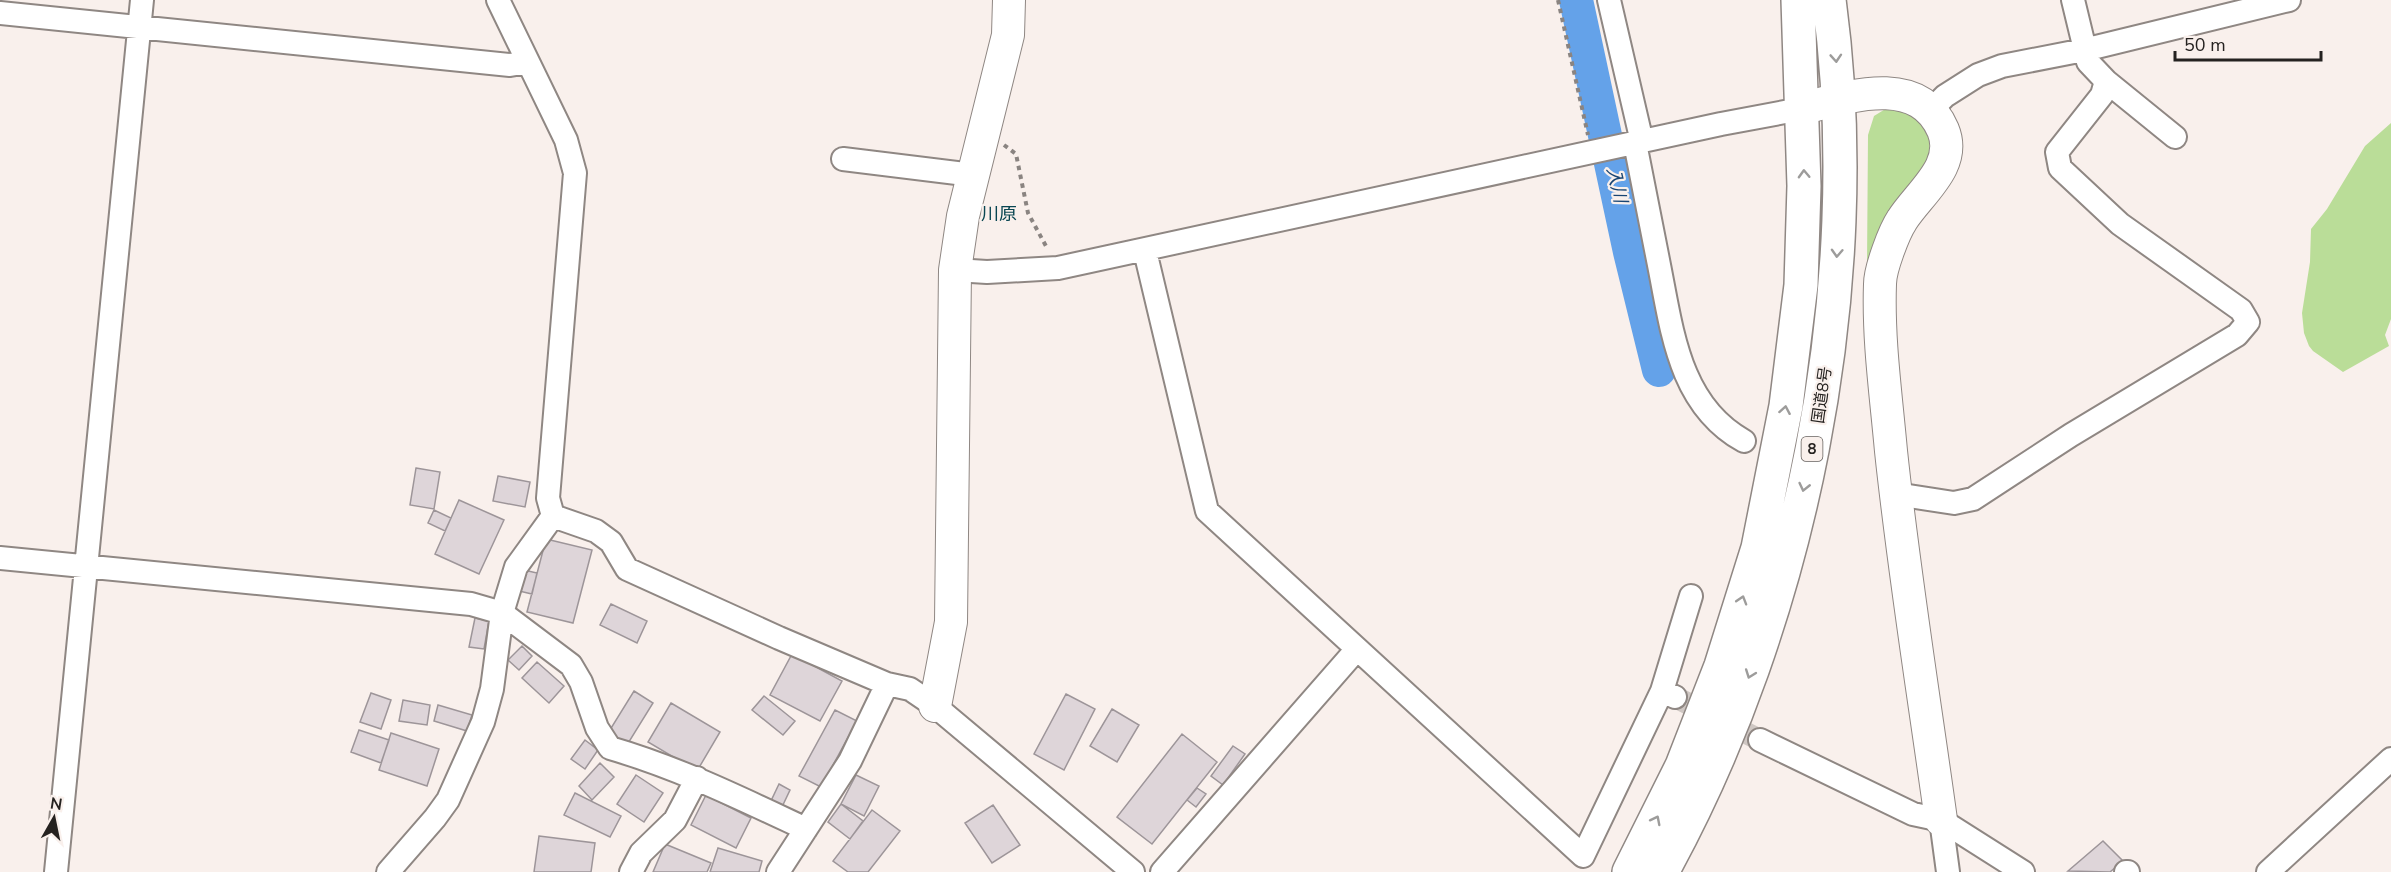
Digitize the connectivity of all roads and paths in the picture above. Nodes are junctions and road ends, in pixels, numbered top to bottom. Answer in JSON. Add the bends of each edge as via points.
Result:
{"nodes":[{"id":1,"x":142,"y":0,"type":"edge"},
{"id":2,"x":498,"y":0,"type":"edge"},
{"id":3,"x":1009,"y":0,"type":"edge"},
{"id":4,"x":1558,"y":0,"type":"edge"},
{"id":5,"x":1610,"y":0,"type":"edge"},
{"id":6,"x":1798,"y":0,"type":"edge"},
{"id":7,"x":1829,"y":0,"type":"edge"},
{"id":8,"x":2073,"y":0,"type":"edge"},
{"id":9,"x":2289,"y":0,"type":"edge"},
{"id":10,"x":0,"y":13,"type":"edge"},
{"id":11,"x":139,"y":26,"type":"junction"},
{"id":12,"x":2084,"y":50,"type":"junction"},
{"id":13,"x":528,"y":62,"type":"junction"},
{"id":14,"x":2106,"y":81,"type":"junction"},
{"id":15,"x":1839,"y":99,"type":"junction"},
{"id":16,"x":1802,"y":109,"type":"junction"},
{"id":17,"x":1931,"y":110,"type":"junction"},
{"id":18,"x":984,"y":131,"type":"junction"},
{"id":19,"x":2175,"y":137,"type":"dead end"},
{"id":20,"x":1639,"y":142,"type":"junction"},
{"id":21,"x":1592,"y":153,"type":"junction"},
{"id":22,"x":843,"y":159,"type":"dead end"},
{"id":23,"x":973,"y":176,"type":"junction"},
{"id":24,"x":1145,"y":251,"type":"junction"},
{"id":25,"x":1058,"y":268,"type":"junction"},
{"id":26,"x":955,"y":270,"type":"junction"},
{"id":27,"x":1744,"y":441,"type":"dead end"},
{"id":28,"x":1896,"y":494,"type":"junction"},
{"id":29,"x":553,"y":516,"type":"junction"},
{"id":30,"x":0,"y":558,"type":"edge"},
{"id":31,"x":86,"y":567,"type":"junction"},
{"id":32,"x":1691,"y":596,"type":"dead end"},
{"id":33,"x":502,"y":613,"type":"junction"},
{"id":34,"x":1357,"y":649,"type":"junction"},
{"id":35,"x":887,"y":684,"type":"junction"},
{"id":36,"x":935,"y":706,"type":"junction"},
{"id":37,"x":1760,"y":740,"type":"tunnel mouth"},
{"id":38,"x":2391,"y":759,"type":"edge"},
{"id":39,"x":697,"y":778,"type":"junction"},
{"id":40,"x":1941,"y":820,"type":"junction"},
{"id":41,"x":806,"y":829,"type":"junction"},
{"id":42,"x":56,"y":872,"type":"edge"},
{"id":43,"x":388,"y":872,"type":"edge"},
{"id":44,"x":631,"y":872,"type":"edge"},
{"id":45,"x":778,"y":872,"type":"edge"},
{"id":46,"x":1133,"y":872,"type":"edge"},
{"id":47,"x":1162,"y":872,"type":"edge"},
{"id":48,"x":1629,"y":872,"type":"edge"},
{"id":49,"x":1662,"y":872,"type":"edge"},
{"id":50,"x":1948,"y":872,"type":"edge"},
{"id":51,"x":2023,"y":872,"type":"edge"},
{"id":52,"x":2268,"y":872,"type":"edge"}],
"edges":[{"from":1,"to":11,"type":"street"},
{"from":2,"to":13,"type":"street"},
{"from":3,"to":18,"type":"street","via":[[1008,35]]},
{"from":4,"to":21,"type":"path"},
{"from":5,"to":20,"type":"street"},
{"from":6,"to":16,"type":"highway","name":"国道8号","number":"8"},
{"from":7,"to":15,"type":"highway","name":"国道8号","number":"8","one_way":true},
{"from":8,"to":12,"type":"street"},
{"from":9,"to":12,"type":"street"},
{"from":10,"to":11,"type":"street"},
{"from":11,"to":13,"type":"street","via":[[510,65]]},
{"from":11,"to":31,"type":"street"},
{"from":12,"to":14,"type":"street","via":[[2088,62]]},
{"from":12,"to":17,"type":"street","via":[[2002,66],[1978,75]]},
{"from":13,"to":29,"type":"street","via":[[566,140],[575,173],[549,498]]},
{"from":14,"to":19,"type":"street"},
{"from":14,"to":28,"type":"street","via":[[2102,95],[2056,152],[2060,168],[2120,224],[2241,310],[2248,322],[2237,335],[1973,499],[1954,503]]},
{"from":15,"to":16,"type":"street"},
{"from":15,"to":17,"type":"street","via":[[1864,93],[1910,96]]},
{"from":15,"to":49,"type":"highway","name":"国道8号","number":"8","one_way":true,"via":[[1835,280],[1820,412],[1806,483],[1751,671],[1683,836]]},
{"from":16,"to":20,"type":"street"},
{"from":48,"to":16,"type":"highway","name":"国道8号","number":"8","one_way":true,"via":[[1682,766],[1721,666],[1758,548],[1786,406],[1801,285]]},
{"from":17,"to":28,"type":"street","via":[[1943,131],[1946,151],[1941,169],[1901,221],[1880,277],[1879,327]]},
{"from":18,"to":23,"type":"street"},
{"from":18,"to":25,"type":"path","via":[[1016,154],[1028,213]]},
{"from":20,"to":21,"type":"street"},
{"from":20,"to":27,"type":"street","via":[[1668,320],[1681,366],[1701,401],[1726,430]]},
{"from":21,"to":24,"type":"street"},
{"from":22,"to":23,"type":"street"},
{"from":23,"to":26,"type":"street"},
{"from":24,"to":25,"type":"street"},
{"from":24,"to":34,"type":"street","via":[[1207,511]]},
{"from":25,"to":26,"type":"street"},
{"from":26,"to":36,"type":"street","via":[[951,622]]},
{"from":28,"to":40,"type":"street"},
{"from":29,"to":33,"type":"street","via":[[516,567]]},
{"from":29,"to":35,"type":"street","via":[[596,531],[611,542],[627,569]]},
{"from":30,"to":31,"type":"street"},
{"from":31,"to":33,"type":"street","via":[[471,604]]},
{"from":31,"to":42,"type":"street"},
{"from":32,"to":34,"type":"street","via":[[1668,694],[1583,856]]},
{"from":33,"to":39,"type":"street","via":[[571,665],[597,728],[610,748]]},
{"from":33,"to":43,"type":"street","via":[[492,689],[483,722],[442,809]]},
{"from":34,"to":47,"type":"street"},
{"from":35,"to":36,"type":"street","via":[[909,689]]},
{"from":35,"to":41,"type":"street","via":[[850,761]]},
{"from":36,"to":46,"type":"street"},
{"from":37,"to":40,"type":"street","via":[[1913,814]]},
{"from":38,"to":52,"type":"street"},
{"from":39,"to":41,"type":"street"},
{"from":39,"to":44,"type":"street","via":[[675,820],[641,853]]},
{"from":40,"to":50,"type":"street"},
{"from":40,"to":51,"type":"street"},
{"from":41,"to":45,"type":"street"}]}
